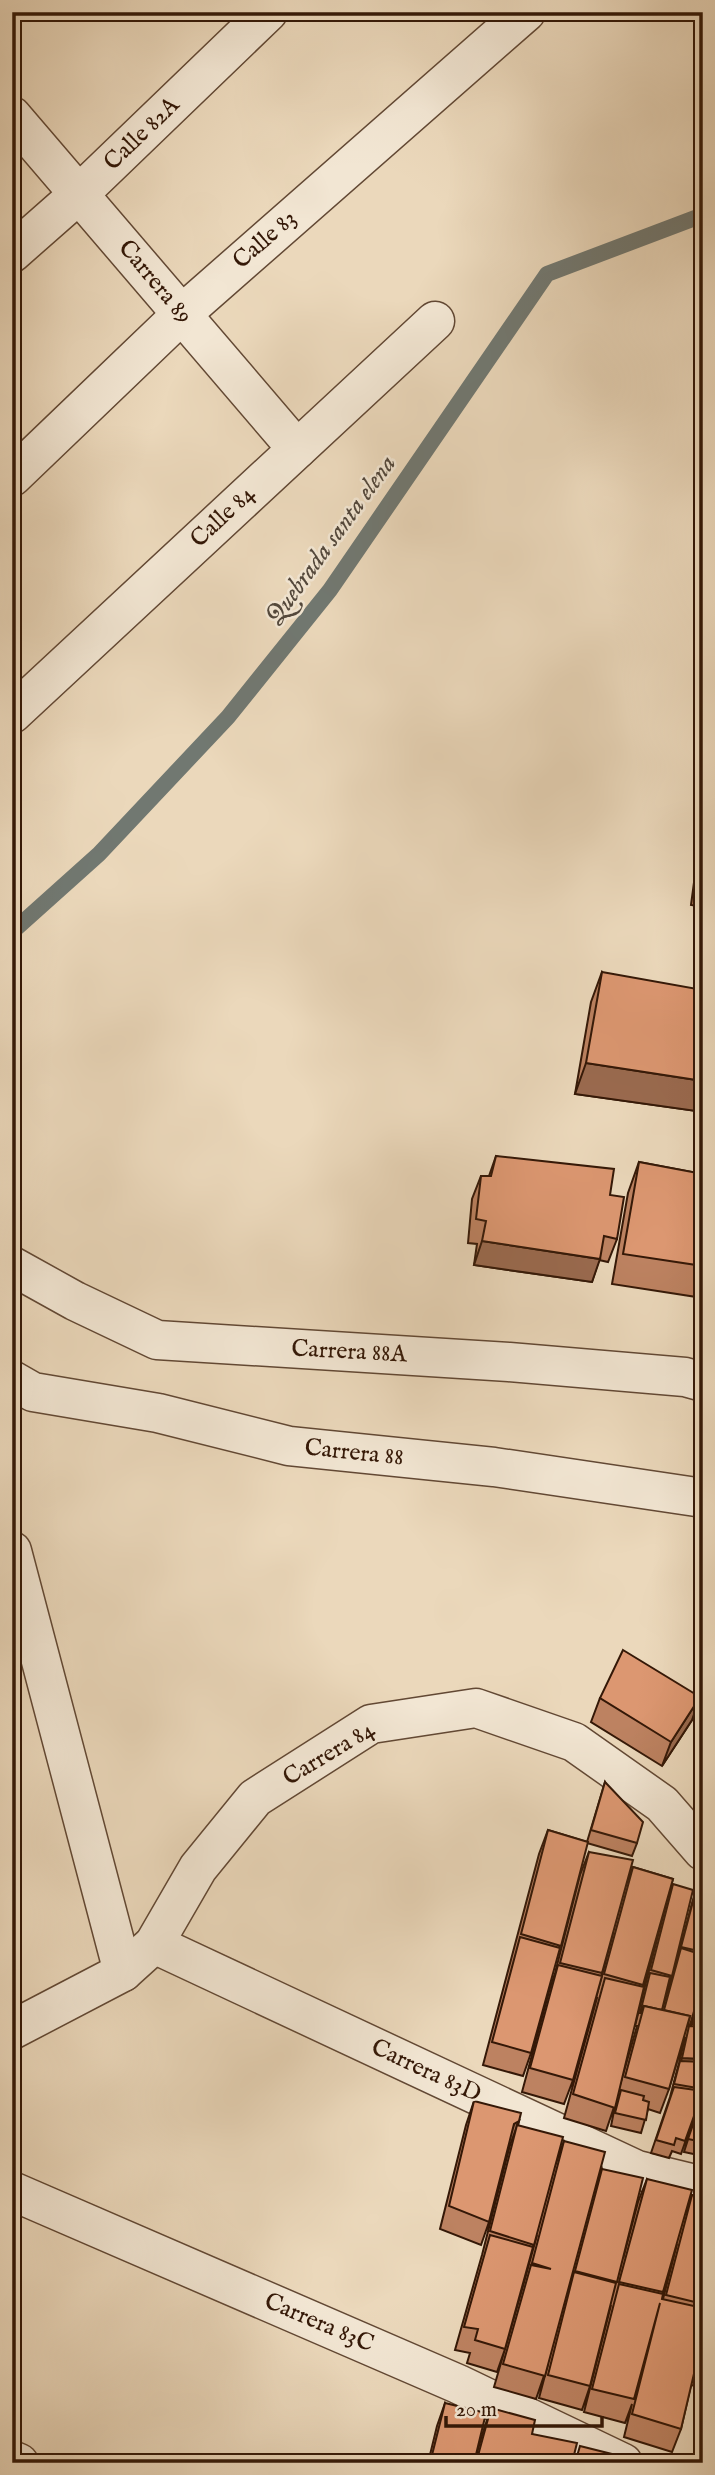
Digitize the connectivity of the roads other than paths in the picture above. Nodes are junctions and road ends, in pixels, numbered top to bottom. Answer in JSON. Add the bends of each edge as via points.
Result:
{"nodes":[{"id":1,"x":268,"y":12,"type":"edge"},
{"id":2,"x":526,"y":12,"type":"edge"},
{"id":3,"x":12,"y":116,"type":"edge"},
{"id":4,"x":79,"y":194,"type":"junction"},
{"id":5,"x":12,"y":253,"type":"edge"},
{"id":6,"x":182,"y":314,"type":"junction"},
{"id":7,"x":435,"y":321,"type":"dead end"},
{"id":8,"x":297,"y":449,"type":"junction"},
{"id":9,"x":12,"y":477,"type":"edge"},
{"id":10,"x":12,"y":714,"type":"edge"},
{"id":11,"x":12,"y":1266,"type":"edge"},
{"id":12,"x":12,"y":1380,"type":"edge"},
{"id":13,"x":703,"y":1382,"type":"edge"},
{"id":14,"x":703,"y":1498,"type":"edge"},
{"id":15,"x":12,"y":1551,"type":"edge"},
{"id":16,"x":703,"y":1851,"type":"edge"},
{"id":17,"x":154,"y":1944,"type":"junction"},
{"id":18,"x":123,"y":1972,"type":"junction"},
{"id":19,"x":12,"y":2030,"type":"edge"},
{"id":20,"x":703,"y":2186,"type":"edge"},
{"id":21,"x":12,"y":2191,"type":"edge"},
{"id":22,"x":12,"y":2459,"type":"edge"},
{"id":23,"x":19,"y":2463,"type":"edge"},
{"id":24,"x":623,"y":2463,"type":"edge"}],
"edges":[{"from":1,"to":4,"type":"street","name":"Calle 82A"},
{"from":2,"to":6,"type":"street","name":"Calle 83"},
{"from":3,"to":4,"type":"street","name":"Carrera 89"},
{"from":4,"to":5,"type":"street","name":"Calle 82A"},
{"from":4,"to":6,"type":"street","name":"Carrera 89"},
{"from":6,"to":8,"type":"street","name":"Carrera 89"},
{"from":6,"to":9,"type":"street","name":"Calle 83"},
{"from":7,"to":8,"type":"street","name":"Calle 84"},
{"from":8,"to":10,"type":"street","name":"Calle 84"},
{"from":11,"to":13,"type":"street","name":"Carrera 88A","via":[[157,1340],[509,1362]]},
{"from":12,"to":14,"type":"street","name":"Carrera 88","via":[[33,1392],[158,1413],[289,1446],[494,1467]]},
{"from":15,"to":18,"type":"street"},
{"from":16,"to":17,"type":"street","name":"Carrera 84","via":[[662,1804],[574,1742],[476,1709],[371,1724],[255,1798],[198,1868]]},
{"from":17,"to":18,"type":"street","name":"Carrera 84"},
{"from":17,"to":20,"type":"street","name":"Carrera 83D","via":[[637,2170]]},
{"from":18,"to":19,"type":"street","name":"Carrera 84"},
{"from":21,"to":24,"type":"street","name":"Carrera 83C","via":[[458,2384]]},
{"from":22,"to":23,"type":"street"}]}
